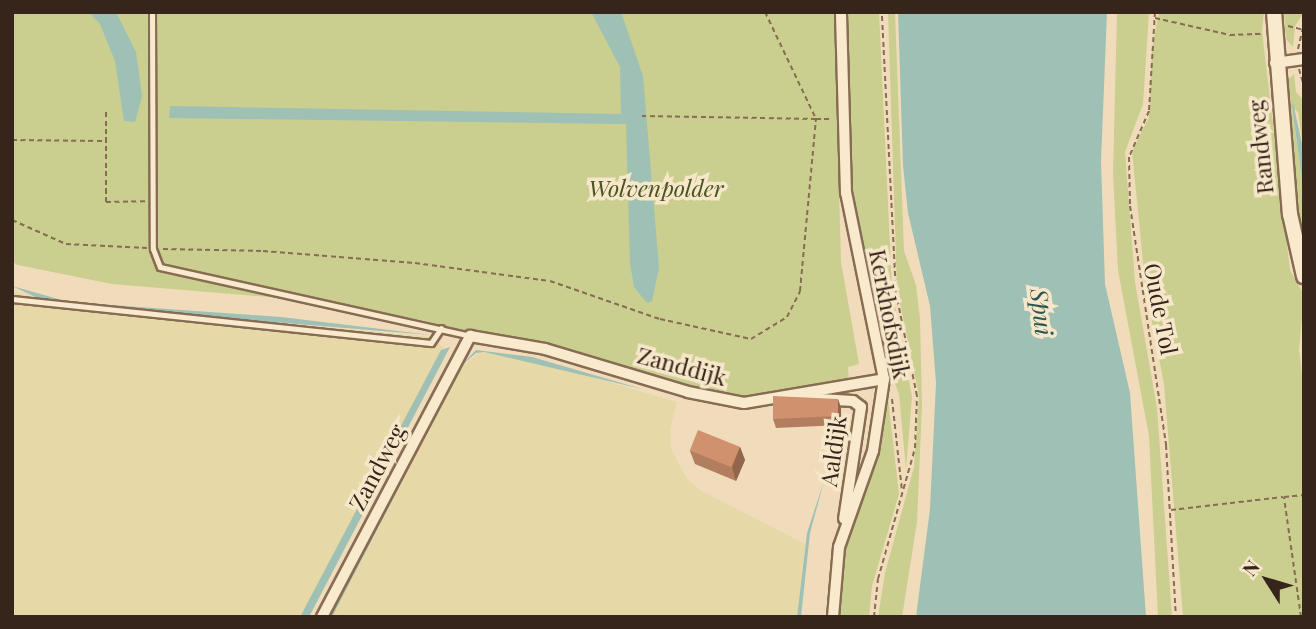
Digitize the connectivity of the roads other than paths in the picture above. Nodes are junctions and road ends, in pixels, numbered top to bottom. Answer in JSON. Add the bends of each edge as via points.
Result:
{"nodes":[{"id":1,"x":152,"y":12,"type":"edge"},
{"id":2,"x":841,"y":12,"type":"edge"},
{"id":3,"x":1274,"y":12,"type":"edge"},
{"id":4,"x":1304,"y":59,"type":"edge"},
{"id":5,"x":1275,"y":63,"type":"junction"},
{"id":6,"x":1304,"y":276,"type":"edge"},
{"id":7,"x":12,"y":299,"type":"edge"},
{"id":8,"x":441,"y":328,"type":"junction"},
{"id":9,"x":470,"y":336,"type":"junction"},
{"id":10,"x":884,"y":379,"type":"junction"},
{"id":11,"x":772,"y":396,"type":"junction"},
{"id":12,"x":839,"y":547,"type":"junction"},
{"id":13,"x":322,"y":617,"type":"edge"},
{"id":14,"x":833,"y":617,"type":"edge"}],
"edges":[{"from":1,"to":8,"type":"lane","via":[[153,249],[165,270]]},
{"from":2,"to":10,"type":"street","name":"Kerkhofsdijk","via":[[846,193]]},
{"from":3,"to":5,"type":"street","name":"Randweg"},
{"from":4,"to":5,"type":"street"},
{"from":5,"to":6,"type":"street","name":"Randweg","via":[[1290,214]]},
{"from":7,"to":8,"type":"lane","via":[[431,343]]},
{"from":8,"to":9,"type":"lane"},
{"from":9,"to":11,"type":"street","name":"Zanddijk","via":[[545,349],[714,399],[744,403]]},
{"from":9,"to":13,"type":"street","name":"Zandweg"},
{"from":10,"to":11,"type":"street","name":"Zanddijk"},
{"from":10,"to":12,"type":"street","name":"Kerkhofsdijk","via":[[873,451]]},
{"from":11,"to":12,"type":"street","name":"Aaldijk","via":[[843,400],[861,407]]},
{"from":12,"to":14,"type":"street","name":"Kerkhofsdijk"}]}
